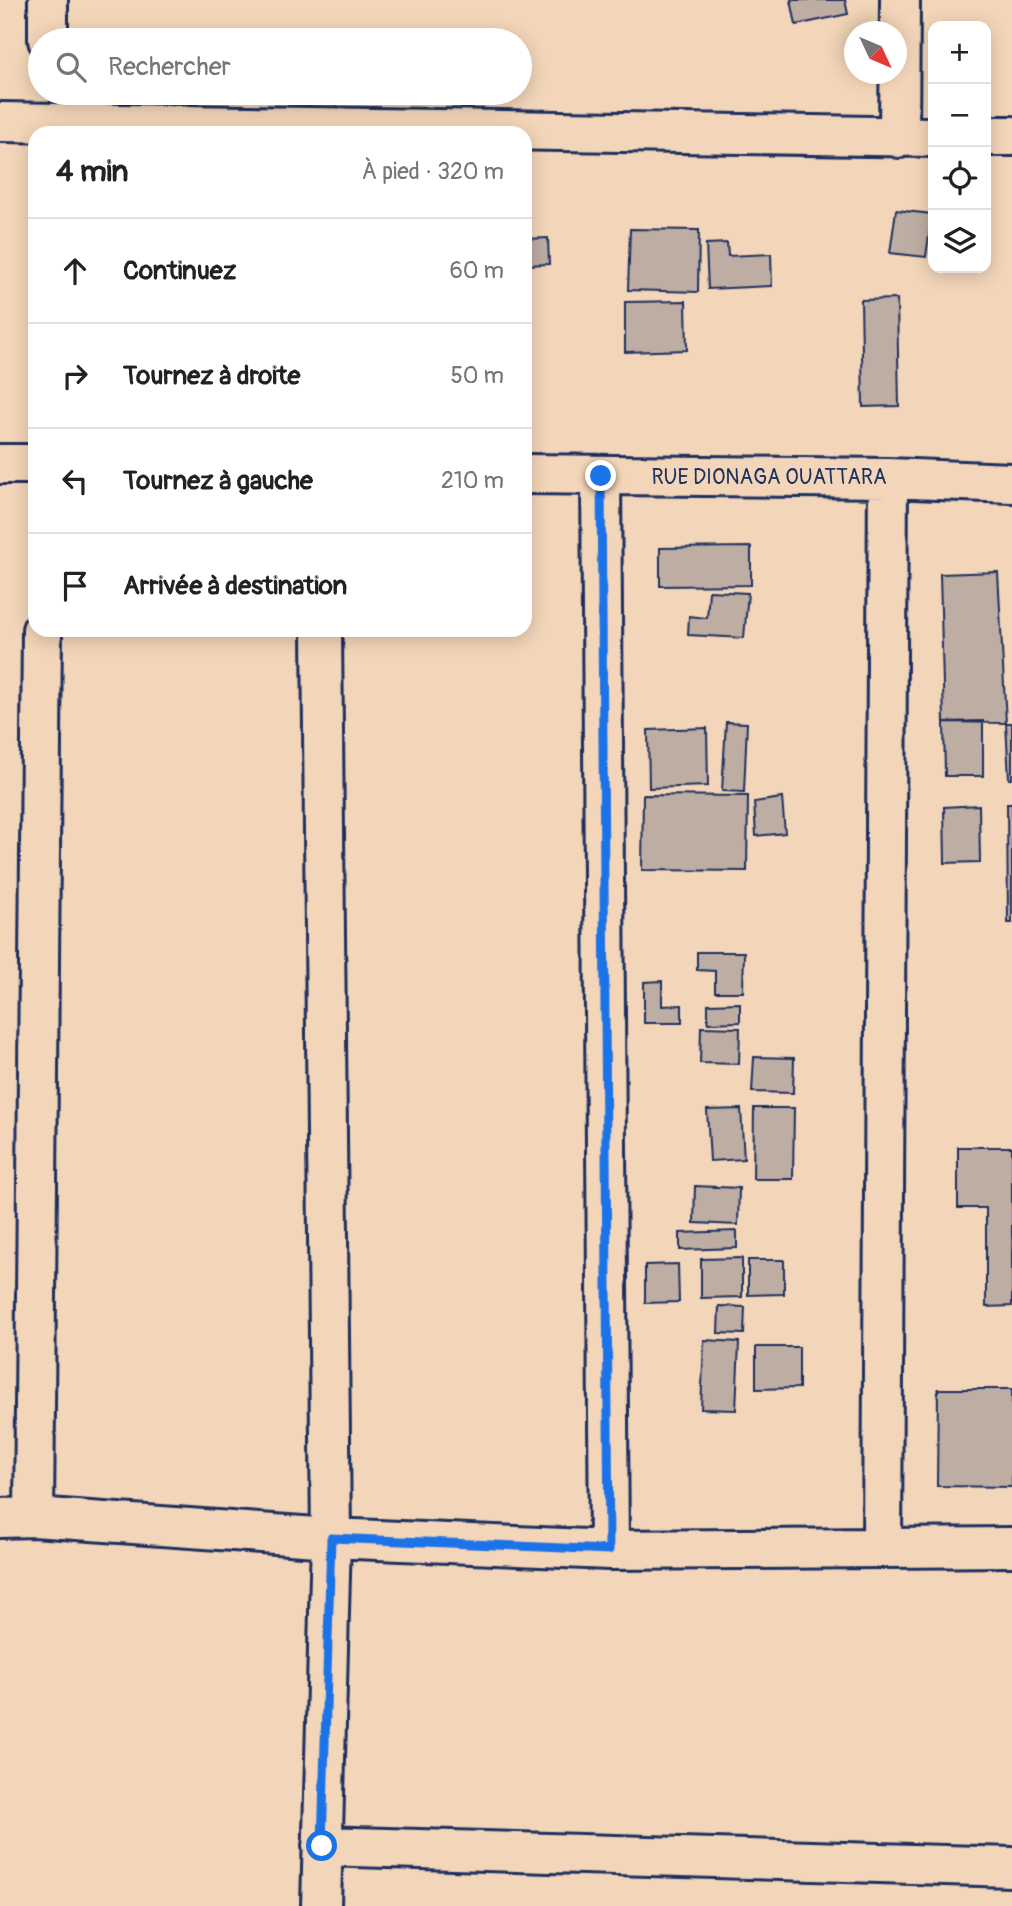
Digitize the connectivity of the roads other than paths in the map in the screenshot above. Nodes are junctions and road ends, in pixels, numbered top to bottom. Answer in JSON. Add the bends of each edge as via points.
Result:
{"nodes":[{"id":1,"x":48,"y":0,"type":"edge"},
{"id":2,"x":900,"y":0,"type":"edge"},
{"id":3,"x":48,"y":28,"type":"edge"},
{"id":4,"x":48,"y":116,"type":"edge"},
{"id":5,"x":0,"y":122,"type":"edge"},
{"id":6,"x":461,"y":126,"type":"edge"},
{"id":7,"x":532,"y":128,"type":"edge"},
{"id":8,"x":991,"y":136,"type":"edge"},
{"id":9,"x":1012,"y":136,"type":"edge"},
{"id":10,"x":916,"y":137,"type":"edge"},
{"id":11,"x":0,"y":464,"type":"edge"},
{"id":12,"x":28,"y":464,"type":"edge"},
{"id":13,"x":532,"y":474,"type":"edge"},
{"id":14,"x":601,"y":476,"type":"junction"},
{"id":15,"x":888,"y":478,"type":"junction"},
{"id":16,"x":1012,"y":483,"type":"edge"},
{"id":17,"x":42,"y":637,"type":"edge"},
{"id":18,"x":322,"y":637,"type":"edge"},
{"id":19,"x":17,"y":1518,"type":"edge"},
{"id":20,"x":331,"y":1538,"type":"junction"},
{"id":21,"x":1012,"y":1547,"type":"edge"},
{"id":22,"x":882,"y":1548,"type":"junction"},
{"id":23,"x":609,"y":1550,"type":"junction"},
{"id":24,"x":322,"y":1846,"type":"junction"},
{"id":25,"x":1012,"y":1867,"type":"edge"},
{"id":26,"x":321,"y":1906,"type":"edge"}],
"edges":[{"from":1,"to":3,"type":"street"},
{"from":2,"to":10,"type":"street"},
{"from":4,"to":5,"type":"street"},
{"from":4,"to":6,"type":"street"},
{"from":7,"to":10,"type":"street"},
{"from":8,"to":9,"type":"street"},
{"from":11,"to":12,"type":"street"},
{"from":13,"to":14,"type":"street","name":"RUE DIONAGA OUATTARA"},
{"from":14,"to":15,"type":"street","name":"RUE DIONAGA OUATTARA"},
{"from":14,"to":23,"type":"street"},
{"from":15,"to":16,"type":"street","name":"RUE DIONAGA OUATTARA"},
{"from":15,"to":22,"type":"street"},
{"from":17,"to":19,"type":"street"},
{"from":18,"to":20,"type":"street"},
{"from":19,"to":20,"type":"street"},
{"from":20,"to":23,"type":"street"},
{"from":20,"to":24,"type":"street"},
{"from":21,"to":22,"type":"street"},
{"from":22,"to":23,"type":"street"},
{"from":24,"to":25,"type":"street"},
{"from":24,"to":26,"type":"street"}]}
